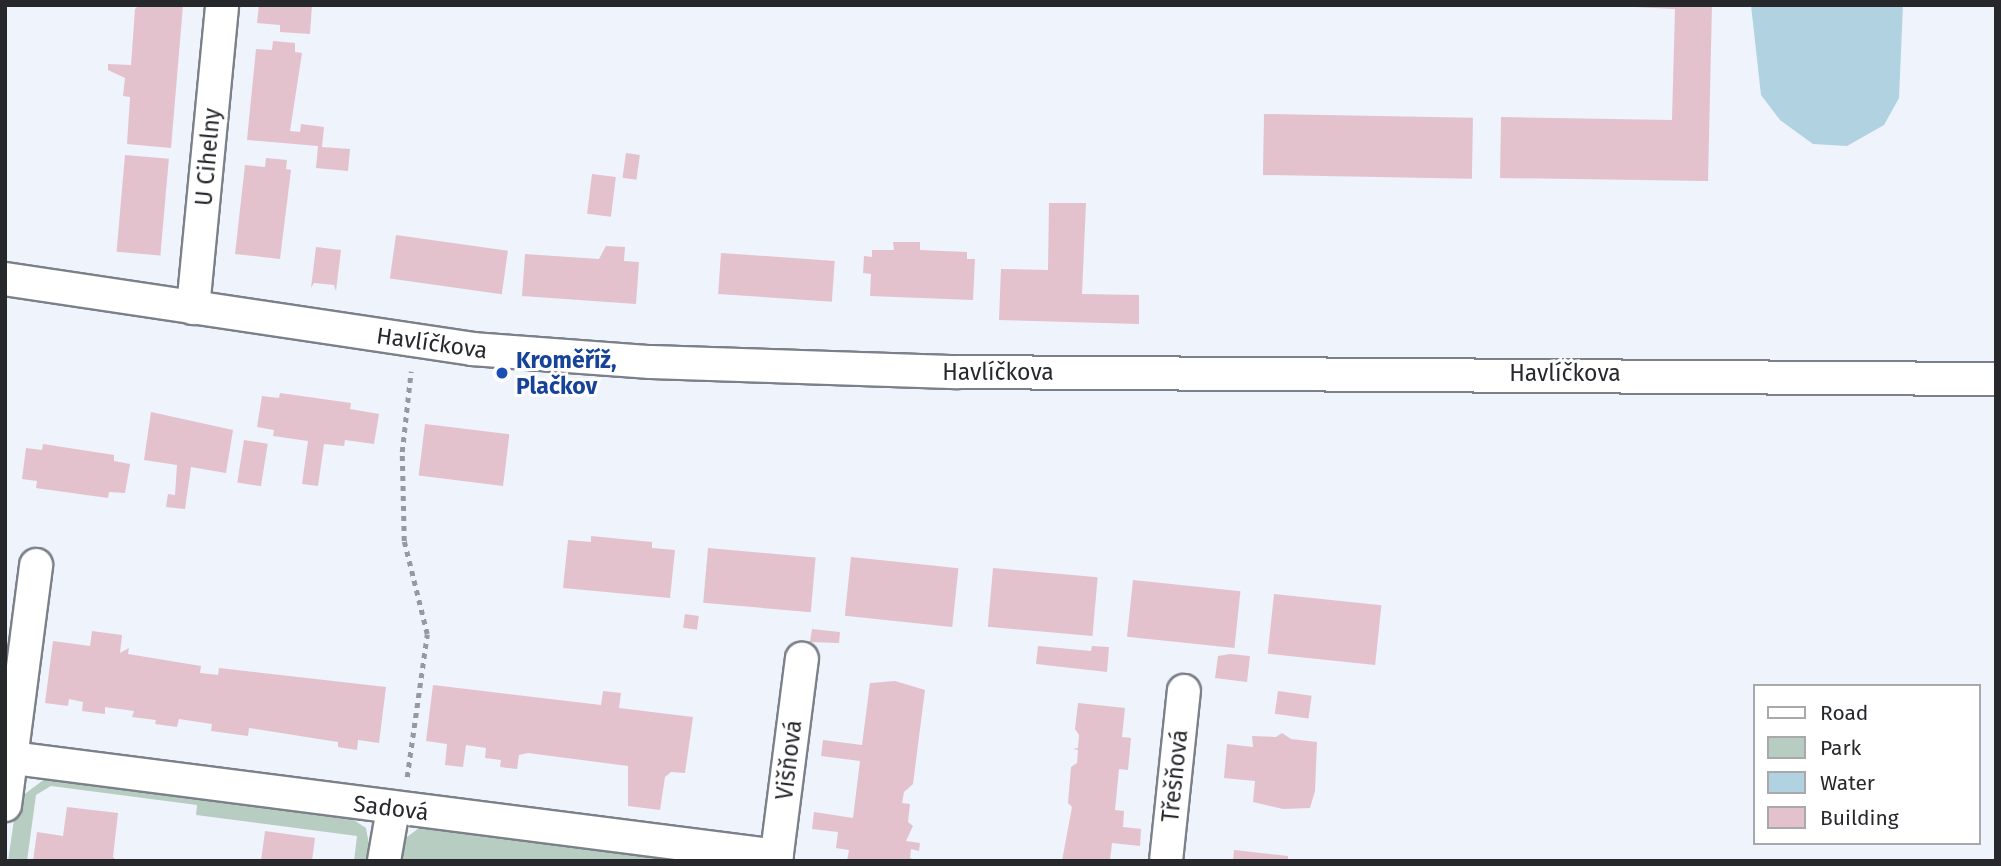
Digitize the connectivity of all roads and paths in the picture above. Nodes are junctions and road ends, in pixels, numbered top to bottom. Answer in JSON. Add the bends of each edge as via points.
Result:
{"nodes":[{"id":1,"x":222,"y":5,"type":"edge"},
{"id":2,"x":5,"y":279,"type":"edge"},
{"id":3,"x":193,"y":308,"type":"junction"},
{"id":4,"x":412,"y":367,"type":"dead end"},
{"id":5,"x":1996,"y":379,"type":"edge"},
{"id":6,"x":36,"y":565,"type":"dead end"},
{"id":7,"x":802,"y":659,"type":"dead end"},
{"id":8,"x":1184,"y":691,"type":"dead end"},
{"id":9,"x":8,"y":757,"type":"edge"},
{"id":10,"x":5,"y":805,"type":"edge"},
{"id":11,"x":398,"y":810,"type":"junction"},
{"id":12,"x":776,"y":858,"type":"edge"},
{"id":13,"x":384,"y":861,"type":"edge"},
{"id":14,"x":1166,"y":861,"type":"edge"}],
"edges":[{"from":1,"to":3,"type":"street","name":"U Cihelny"},
{"from":2,"to":3,"type":"street","name":"Havlíčkova"},
{"from":3,"to":5,"type":"street","name":"Havlíčkova","via":[[472,349],[783,368]]},
{"from":4,"to":11,"type":"path","via":[[402,452],[404,541],[427,634]]},
{"from":6,"to":9,"type":"street"},
{"from":7,"to":12,"type":"street","name":"Višňová"},
{"from":8,"to":14,"type":"street","name":"Třešňová"},
{"from":9,"to":10,"type":"street"},
{"from":9,"to":11,"type":"street","name":"Sadová"},
{"from":11,"to":12,"type":"street","name":"Sadová"},
{"from":11,"to":13,"type":"street"}]}
